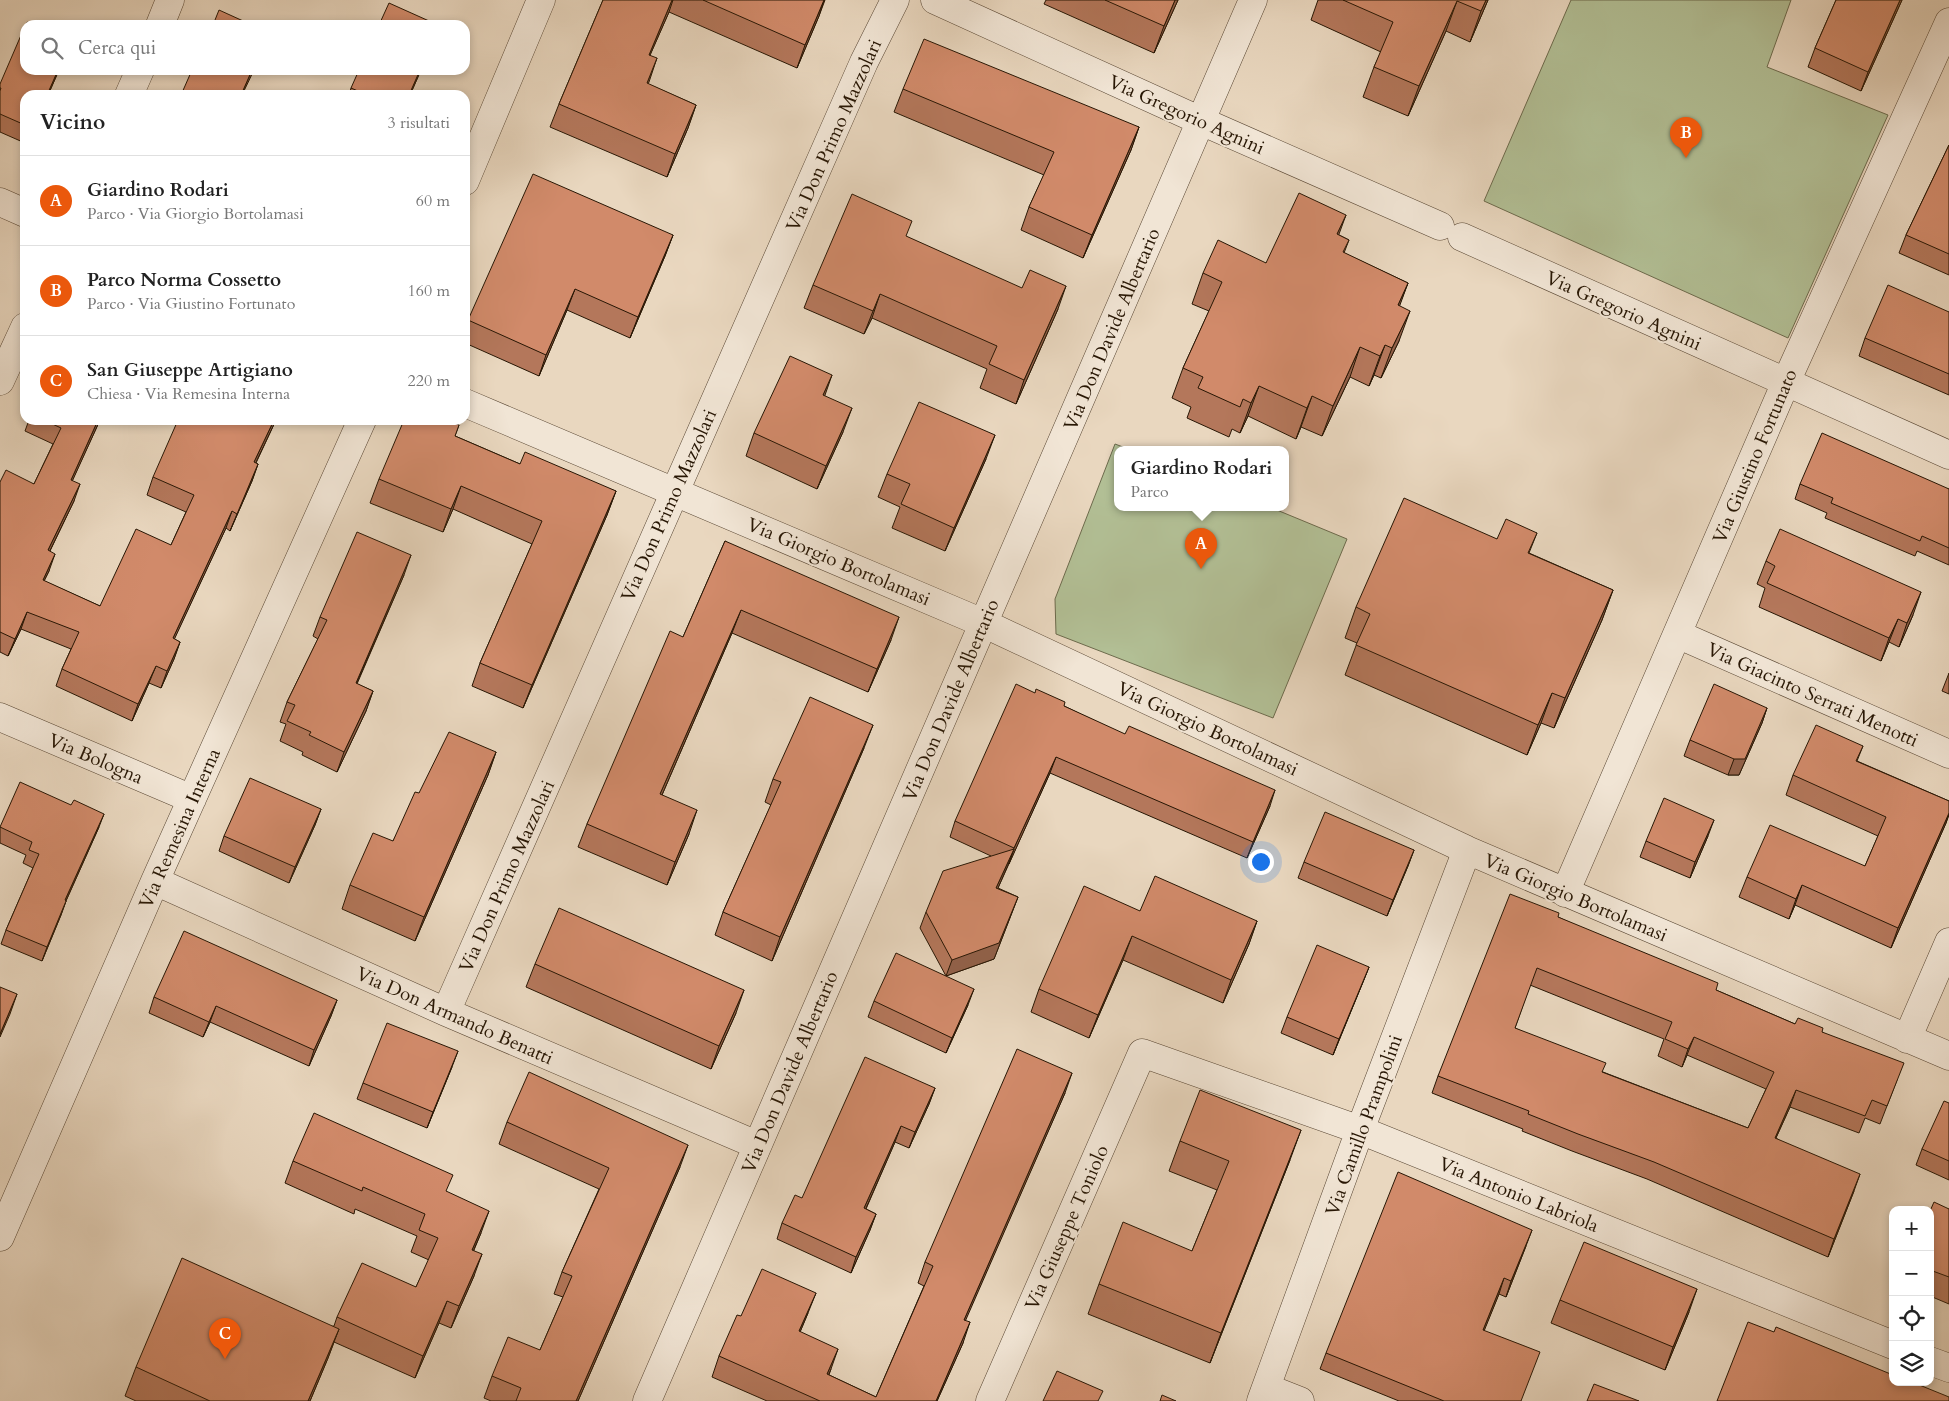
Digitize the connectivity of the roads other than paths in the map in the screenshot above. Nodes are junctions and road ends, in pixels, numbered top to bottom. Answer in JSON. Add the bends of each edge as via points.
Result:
{"nodes":[{"id":1,"x":170,"y":0,"type":"edge"},
{"id":2,"x":541,"y":0,"type":"edge"},
{"id":3,"x":895,"y":0,"type":"edge"},
{"id":4,"x":935,"y":0,"type":"edge"},
{"id":5,"x":1254,"y":0,"type":"edge"},
{"id":6,"x":162,"y":20,"type":"edge"},
{"id":7,"x":1949,"y":22,"type":"edge"},
{"id":8,"x":1943,"y":52,"type":"edge"},
{"id":9,"x":138,"y":75,"type":"edge"},
{"id":10,"x":131,"y":90,"type":"edge"},
{"id":11,"x":1201,"y":121,"type":"junction"},
{"id":12,"x":470,"y":170,"type":"edge"},
{"id":13,"x":0,"y":202,"type":"edge"},
{"id":14,"x":20,"y":211,"type":"edge"},
{"id":15,"x":20,"y":338,"type":"edge"},
{"id":16,"x":0,"y":381,"type":"edge"},
{"id":17,"x":1786,"y":382,"type":"junction"},
{"id":18,"x":470,"y":405,"type":"edge"},
{"id":19,"x":360,"y":425,"type":"edge"},
{"id":20,"x":1949,"y":455,"type":"edge"},
{"id":21,"x":674,"y":491,"type":"junction"},
{"id":22,"x":983,"y":623,"type":"junction"},
{"id":23,"x":1677,"y":634,"type":"junction"},
{"id":24,"x":0,"y":717,"type":"edge"},
{"id":25,"x":1949,"y":754,"type":"edge"},
{"id":26,"x":192,"y":799,"type":"junction"},
{"id":27,"x":1467,"y":850,"type":"junction"},
{"id":28,"x":155,"y":881,"type":"junction"},
{"id":29,"x":1565,"y":893,"type":"junction"},
{"id":30,"x":1949,"y":942,"type":"edge"},
{"id":31,"x":446,"y":1012,"type":"junction"},
{"id":32,"x":1907,"y":1038,"type":"junction"},
{"id":33,"x":1142,"y":1053,"type":"joint"},
{"id":34,"x":1949,"y":1056,"type":"edge"},
{"id":35,"x":1360,"y":1130,"type":"junction"},
{"id":36,"x":757,"y":1145,"type":"junction"},
{"id":37,"x":1,"y":1234,"type":"edge"},
{"id":38,"x":1889,"y":1343,"type":"edge"},
{"id":39,"x":1934,"y":1362,"type":"edge"},
{"id":40,"x":1949,"y":1368,"type":"edge"},
{"id":41,"x":1264,"y":1394,"type":"edge"},
{"id":42,"x":646,"y":1401,"type":"edge"},
{"id":43,"x":990,"y":1401,"type":"edge"},
{"id":44,"x":1300,"y":1401,"type":"edge"}],
"edges":[{"from":1,"to":6,"type":"street"},
{"from":2,"to":12,"type":"street"},
{"from":3,"to":21,"type":"street","name":"Via Don Primo Mazzolari","via":[[864,62]]},
{"from":4,"to":11,"type":"street","name":"Via Gregorio Agnini"},
{"from":5,"to":11,"type":"street","name":"Via Don Davide Albertario"},
{"from":7,"to":8,"type":"street","name":"Via Giustino Fortunato"},
{"from":8,"to":17,"type":"street","name":"Via Giustino Fortunato"},
{"from":9,"to":10,"type":"street"},
{"from":11,"to":17,"type":"street","name":"Via Gregorio Agnini"},
{"from":11,"to":22,"type":"street","name":"Via Don Davide Albertario"},
{"from":13,"to":14,"type":"street"},
{"from":15,"to":16,"type":"street"},
{"from":17,"to":20,"type":"street","name":"Via Gregorio Agnini"},
{"from":17,"to":23,"type":"street","name":"Via Giustino Fortunato"},
{"from":18,"to":21,"type":"street","name":"Via Giorgio Bortolamasi"},
{"from":19,"to":26,"type":"street","name":"Via Remesina Interna"},
{"from":21,"to":22,"type":"street","name":"Via Giorgio Bortolamasi"},
{"from":21,"to":31,"type":"street","name":"Via Don Primo Mazzolari"},
{"from":22,"to":27,"type":"street","name":"Via Giorgio Bortolamasi"},
{"from":22,"to":36,"type":"street","name":"Via Don Davide Albertario"},
{"from":23,"to":25,"type":"street","name":"Via Giacinto Serrati Menotti"},
{"from":23,"to":29,"type":"street","name":"Via Giustino Fortunato"},
{"from":24,"to":26,"type":"street","name":"Via Bologna"},
{"from":26,"to":28,"type":"street","name":"Via Remesina Interna"},
{"from":27,"to":29,"type":"street","name":"Via Giorgio Bortolamasi"},
{"from":27,"to":35,"type":"street","name":"Via Camillo Prampolini"},
{"from":28,"to":31,"type":"street","name":"Via Don Armando Benatti"},
{"from":28,"to":37,"type":"street","name":"Via Remesina Interna"},
{"from":29,"to":32,"type":"street","name":"Via Giorgio Bortolamasi"},
{"from":30,"to":32,"type":"street"},
{"from":31,"to":36,"type":"street","name":"Via Don Armando Benatti"},
{"from":32,"to":34,"type":"street","name":"Via Giorgio Bortolamasi"},
{"from":33,"to":35,"type":"street","name":"Via Antonio Labriola"},
{"from":33,"to":43,"type":"street","name":"Via Giuseppe Toniolo"},
{"from":35,"to":38,"type":"street","name":"Via Antonio Labriola"},
{"from":35,"to":41,"type":"street","name":"Via Camillo Prampolini"},
{"from":36,"to":42,"type":"street","name":"Via Don Davide Albertario"},
{"from":39,"to":40,"type":"street"},
{"from":41,"to":44,"type":"street"}]}
